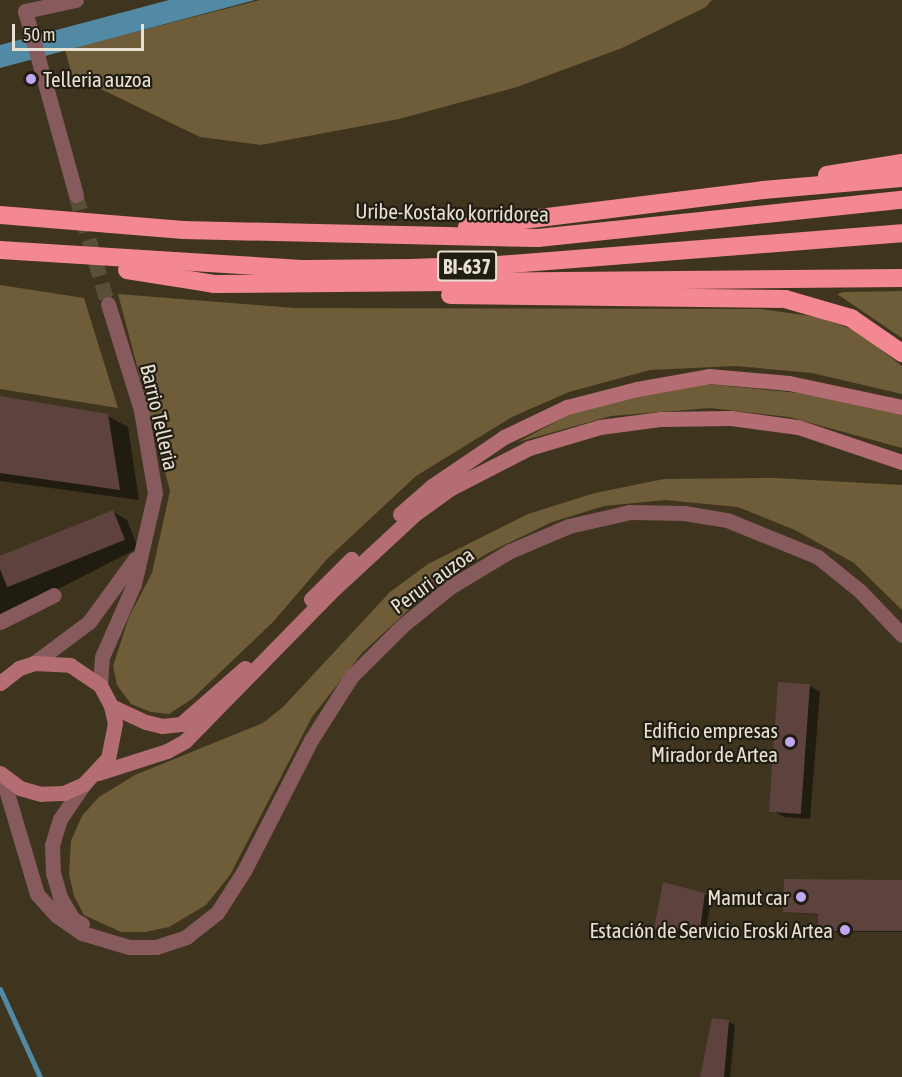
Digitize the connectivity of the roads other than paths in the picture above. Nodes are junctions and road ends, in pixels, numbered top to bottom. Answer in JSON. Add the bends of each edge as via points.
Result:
{"nodes":[{"id":1,"x":76,"y":0,"type":"edge"},
{"id":2,"x":22,"y":11,"type":"edge"},
{"id":3,"x":902,"y":163,"type":"edge"},
{"id":4,"x":902,"y":178,"type":"edge"},
{"id":5,"x":763,"y":190,"type":"junction"},
{"id":6,"x":76,"y":195,"type":"tunnel mouth"},
{"id":7,"x":902,"y":200,"type":"edge"},
{"id":8,"x":0,"y":215,"type":"edge"},
{"id":9,"x":902,"y":233,"type":"edge"},
{"id":10,"x":421,"y":234,"type":"junction"},
{"id":11,"x":0,"y":250,"type":"edge"},
{"id":12,"x":30,"y":254,"type":"junction"},
{"id":13,"x":902,"y":278,"type":"edge"},
{"id":14,"x":214,"y":284,"type":"junction"},
{"id":15,"x":108,"y":304,"type":"tunnel mouth"},
{"id":16,"x":902,"y":353,"type":"edge"},
{"id":17,"x":899,"y":406,"type":"edge"},
{"id":18,"x":902,"y":462,"type":"edge"},
{"id":19,"x":145,"y":540,"type":"junction"},
{"id":20,"x":54,"y":595,"type":"dead end"},
{"id":21,"x":0,"y":622,"type":"edge"},
{"id":22,"x":902,"y":635,"type":"edge"},
{"id":23,"x":34,"y":663,"type":"junction"},
{"id":24,"x":0,"y":683,"type":"edge"},
{"id":25,"x":100,"y":685,"type":"junction"},
{"id":26,"x":111,"y":706,"type":"junction"},
{"id":27,"x":98,"y":773,"type":"junction"},
{"id":28,"x":1,"y":774,"type":"edge"},
{"id":29,"x":84,"y":784,"type":"junction"},
{"id":30,"x":105,"y":938,"type":"junction"}],
"edges":[{"from":1,"to":2,"type":"street"},
{"from":2,"to":6,"type":"street"},
{"from":3,"to":5,"type":"highway","via":[[854,169]]},
{"from":4,"to":5,"type":"highway"},
{"from":5,"to":10,"type":"highway"},
{"from":7,"to":10,"type":"highway","name":"Uribe-Kostako korridorea","number":"BI-637","via":[[537,238]]},
{"from":8,"to":10,"type":"highway","name":"Uribe-Kostako korridorea","number":"BI-637","via":[[183,230]]},
{"from":9,"to":12,"type":"highway","number":"BI-637","via":[[498,265],[411,268],[305,269]]},
{"from":11,"to":12,"type":"highway","number":"BI-637"},
{"from":12,"to":14,"type":"highway"},
{"from":13,"to":14,"type":"highway"},
{"from":14,"to":16,"type":"highway","via":[[501,297],[785,299],[851,318]]},
{"from":15,"to":19,"type":"street","name":"Barrio Telleria","via":[[153,462],[155,493]]},
{"from":17,"to":26,"type":"street","via":[[789,383],[709,376],[637,388],[567,407],[504,437],[432,486],[328,580],[217,696],[181,724],[146,723]]},
{"from":18,"to":27,"type":"street","via":[[798,427],[730,418],[661,419],[600,427],[529,448],[451,488],[415,514],[334,589],[185,741],[167,751]]},
{"from":19,"to":23,"type":"street","via":[[126,575],[89,622]]},
{"from":19,"to":25,"type":"street","via":[[134,584],[102,657]]},
{"from":20,"to":21,"type":"street"},
{"from":22,"to":30,"type":"street","name":"Peruri auzoa","via":[[860,591],[818,557],[727,520],[684,513],[630,512],[569,526],[510,551],[450,587],[402,626],[351,677],[311,740],[244,871],[217,913],[186,937],[156,947],[129,947]]},
{"from":23,"to":24,"type":"street"},
{"from":23,"to":25,"type":"street","via":[[70,665]]},
{"from":25,"to":26,"type":"street"},
{"from":26,"to":27,"type":"street","via":[[114,741]]},
{"from":27,"to":29,"type":"street"},
{"from":28,"to":29,"type":"street","via":[[20,788],[41,794],[64,793]]},
{"from":28,"to":30,"type":"street","via":[[38,894],[56,915],[82,933]]},
{"from":29,"to":30,"type":"street","via":[[60,819],[52,845],[53,873],[60,897],[73,919]]}]}
